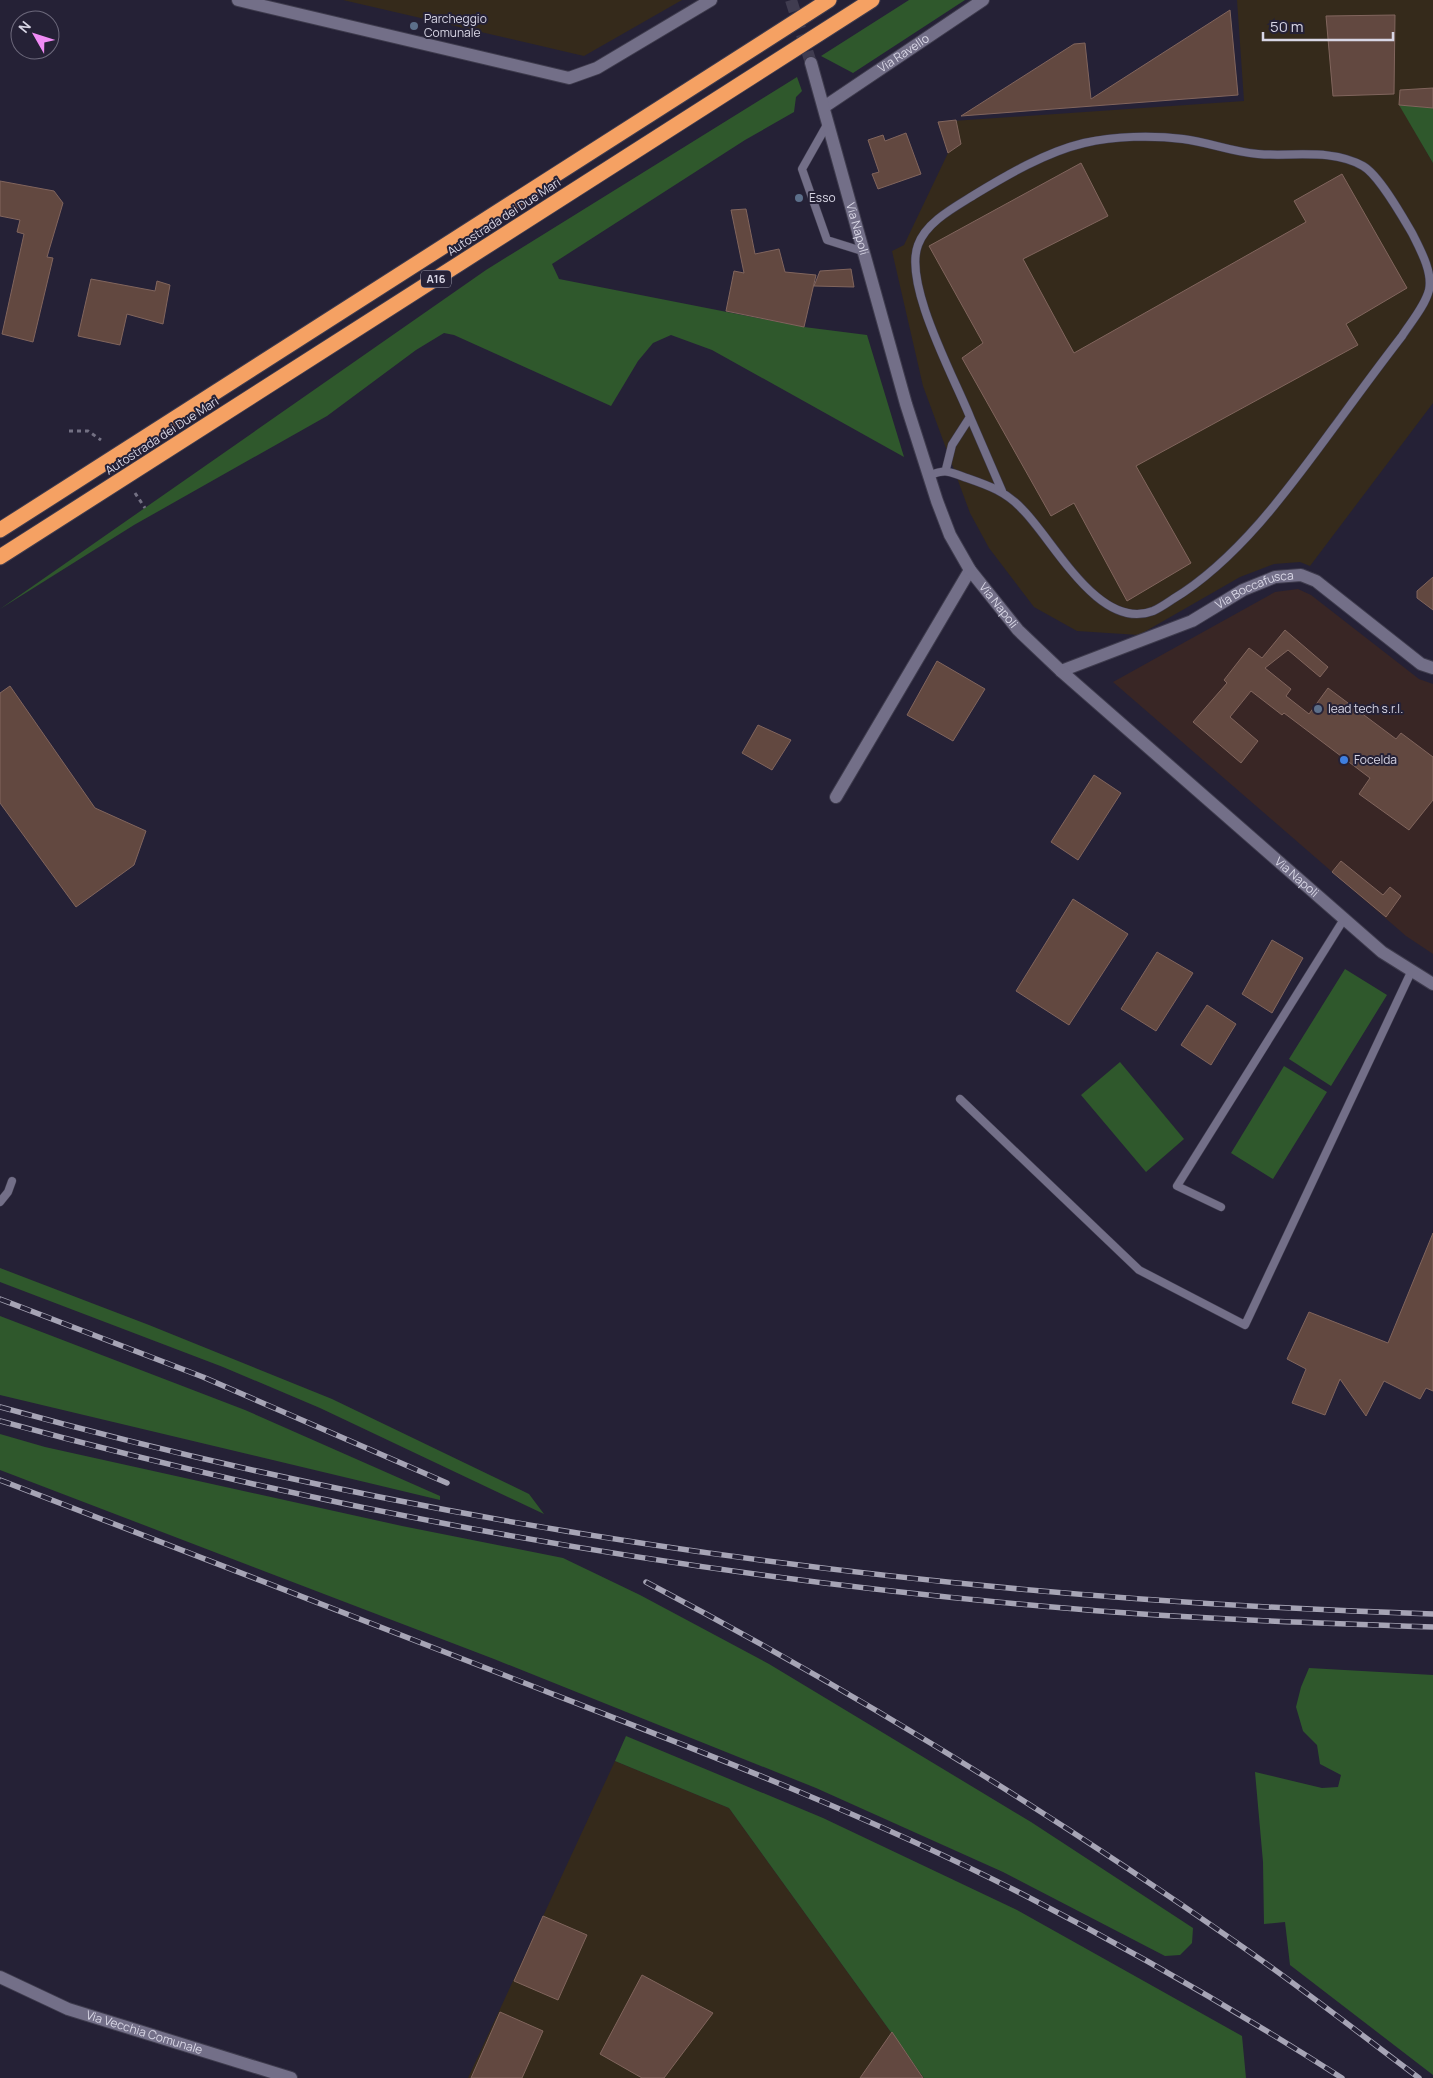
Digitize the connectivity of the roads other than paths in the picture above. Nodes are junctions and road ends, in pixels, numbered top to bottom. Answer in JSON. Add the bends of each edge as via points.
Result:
{"nodes":[{"id":1,"x":238,"y":0,"type":"edge"},
{"id":2,"x":711,"y":0,"type":"edge"},
{"id":3,"x":829,"y":0,"type":"edge"},
{"id":4,"x":872,"y":0,"type":"edge"},
{"id":5,"x":983,"y":0,"type":"edge"},
{"id":6,"x":811,"y":63,"type":"tunnel mouth"},
{"id":7,"x":824,"y":107,"type":"junction"},
{"id":8,"x":828,"y":123,"type":"junction"},
{"id":9,"x":862,"y":251,"type":"junction"},
{"id":10,"x":970,"y":417,"type":"junction"},
{"id":11,"x":946,"y":469,"type":"junction"},
{"id":12,"x":928,"y":475,"type":"junction"},
{"id":13,"x":1002,"y":491,"type":"junction"},
{"id":14,"x":0,"y":530,"type":"edge"},
{"id":15,"x":0,"y":558,"type":"edge"},
{"id":16,"x":970,"y":570,"type":"junction"},
{"id":17,"x":1433,"y":668,"type":"edge"},
{"id":18,"x":1061,"y":671,"type":"junction"},
{"id":19,"x":836,"y":797,"type":"dead end"},
{"id":20,"x":1344,"y":919,"type":"junction"},
{"id":21,"x":1412,"y":970,"type":"junction"},
{"id":22,"x":1433,"y":984,"type":"edge"},
{"id":23,"x":960,"y":1099,"type":"dead end"},
{"id":24,"x":12,"y":1181,"type":"dead end"},
{"id":25,"x":0,"y":1202,"type":"edge"},
{"id":26,"x":1221,"y":1207,"type":"dead end"},
{"id":27,"x":0,"y":1977,"type":"edge"},
{"id":28,"x":291,"y":2078,"type":"edge"}],
"edges":[{"from":1,"to":2,"type":"main road","via":[[569,78],[597,68]]},
{"from":3,"to":14,"type":"highway","name":"Autostrada dei Due Mari","number":"A16"},
{"from":4,"to":15,"type":"highway","name":"Autostrada dei Due Mari","number":"A16"},
{"from":5,"to":7,"type":"main road","name":"Via Ravello"},
{"from":6,"to":7,"type":"main road","name":"Via Napoli"},
{"from":7,"to":8,"type":"main road","name":"Via Napoli"},
{"from":8,"to":9,"type":"main road","name":"Via Napoli"},
{"from":8,"to":9,"type":"lane","via":[[802,169],[827,240]]},
{"from":9,"to":12,"type":"main road","name":"Via Napoli"},
{"from":10,"to":11,"type":"lane","via":[[952,445]]},
{"from":10,"to":13,"type":"lane"},
{"from":10,"to":13,"type":"lane","via":[[919,293],[913,264],[918,242],[930,226],[984,189],[1045,157],[1084,143],[1137,138],[1185,139],[1230,151],[1333,156],[1365,166],[1413,235],[1430,271],[1430,289],[1416,316],[1261,520],[1228,558],[1153,611],[1133,615],[1118,611],[1088,589],[1024,510]]},
{"from":11,"to":12,"type":"lane"},
{"from":11,"to":13,"type":"lane"},
{"from":12,"to":16,"type":"main road","name":"Via Napoli","via":[[950,534]]},
{"from":16,"to":18,"type":"main road","name":"Via Napoli","via":[[1018,630]]},
{"from":16,"to":19,"type":"main road"},
{"from":17,"to":18,"type":"main road","name":"Via Boccafusca","via":[[1421,664],[1316,581],[1301,574],[1275,577],[1243,590],[1192,621]]},
{"from":18,"to":20,"type":"main road","name":"Via Napoli"},
{"from":20,"to":21,"type":"main road","name":"Via Napoli","via":[[1382,952]]},
{"from":20,"to":26,"type":"lane","via":[[1177,1186]]},
{"from":21,"to":22,"type":"main road","name":"Via Napoli"},
{"from":21,"to":23,"type":"lane","via":[[1245,1325],[1139,1270]]},
{"from":24,"to":25,"type":"lane"},
{"from":27,"to":28,"type":"main road","name":"Via Vecchia Comunale","via":[[68,2009]]}]}
